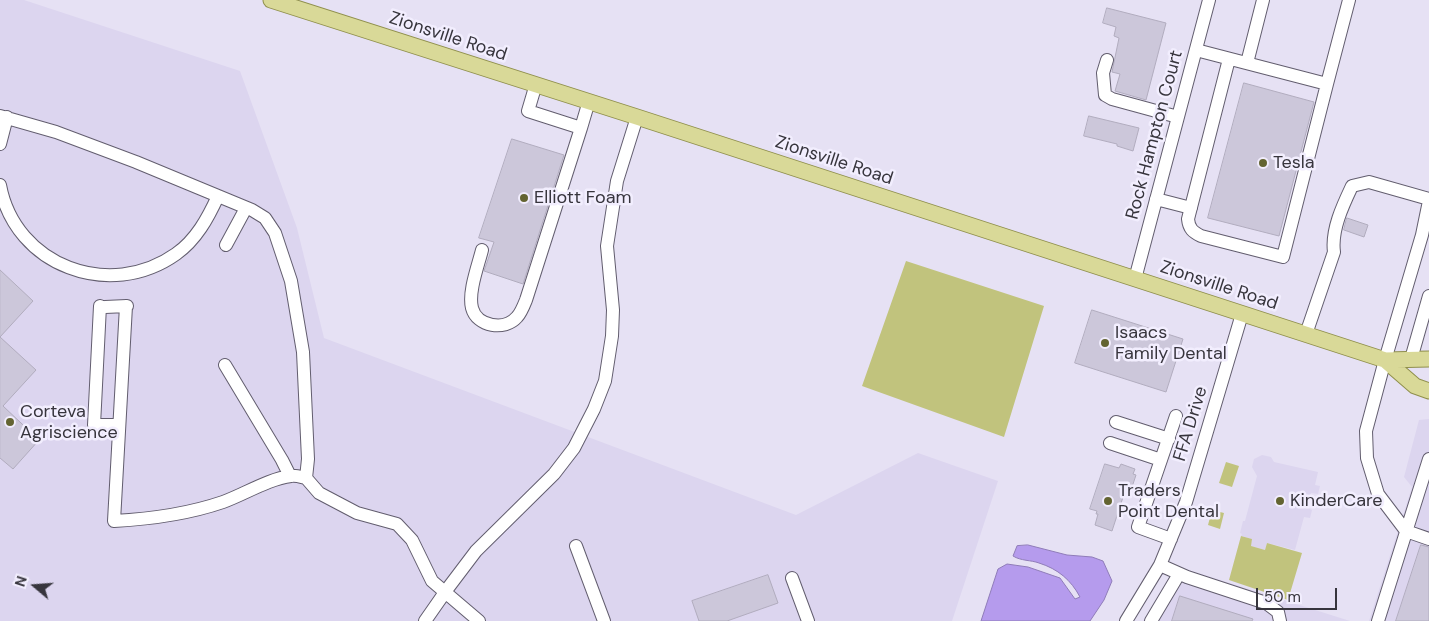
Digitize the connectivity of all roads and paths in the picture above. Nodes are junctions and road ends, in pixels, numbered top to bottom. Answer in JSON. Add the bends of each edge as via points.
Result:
{"nodes":[{"id":1,"x":271,"y":0,"type":"edge"},
{"id":2,"x":1209,"y":0,"type":"edge"},
{"id":3,"x":1263,"y":0,"type":"edge"},
{"id":4,"x":1349,"y":0,"type":"edge"},
{"id":5,"x":1196,"y":50,"type":"junction"},
{"id":6,"x":1229,"y":59,"type":"junction"},
{"id":7,"x":1107,"y":60,"type":"dead end"},
{"id":8,"x":1247,"y":63,"type":"junction"},
{"id":9,"x":536,"y":84,"type":"junction"},
{"id":10,"x":1327,"y":84,"type":"junction"},
{"id":11,"x":589,"y":101,"type":"junction"},
{"id":12,"x":3,"y":116,"type":"edge"},
{"id":13,"x":637,"y":117,"type":"junction"},
{"id":14,"x":1178,"y":117,"type":"junction"},
{"id":15,"x":581,"y":128,"type":"junction"},
{"id":16,"x":0,"y":144,"type":"edge"},
{"id":17,"x":0,"y":185,"type":"edge"},
{"id":18,"x":218,"y":196,"type":"junction"},
{"id":19,"x":1156,"y":199,"type":"junction"},
{"id":20,"x":1429,"y":200,"type":"edge"},
{"id":21,"x":246,"y":208,"type":"junction"},
{"id":22,"x":1190,"y":208,"type":"junction"},
{"id":23,"x":1426,"y":236,"type":"edge"},
{"id":24,"x":226,"y":244,"type":"dead end"},
{"id":25,"x":482,"y":250,"type":"dead end"},
{"id":26,"x":1136,"y":279,"type":"junction"},
{"id":27,"x":1429,"y":296,"type":"edge"},
{"id":28,"x":1242,"y":314,"type":"junction"},
{"id":29,"x":1306,"y":334,"type":"junction"},
{"id":30,"x":1411,"y":359,"type":"junction"},
{"id":31,"x":1429,"y":359,"type":"edge"},
{"id":32,"x":1384,"y":360,"type":"junction"},
{"id":33,"x":225,"y":365,"type":"dead end"},
{"id":34,"x":1429,"y":391,"type":"edge"},
{"id":35,"x":1176,"y":416,"type":"dead end"},
{"id":36,"x":1116,"y":422,"type":"dead end"},
{"id":37,"x":119,"y":425,"type":"junction"},
{"id":38,"x":1168,"y":439,"type":"junction"},
{"id":39,"x":1110,"y":443,"type":"dead end"},
{"id":40,"x":1429,"y":459,"type":"edge"},
{"id":41,"x":1161,"y":460,"type":"junction"},
{"id":42,"x":290,"y":476,"type":"junction"},
{"id":43,"x":306,"y":478,"type":"junction"},
{"id":44,"x":1406,"y":531,"type":"junction"},
{"id":45,"x":1171,"y":539,"type":"junction"},
{"id":46,"x":1429,"y":539,"type":"edge"},
{"id":47,"x":576,"y":546,"type":"dead end"},
{"id":48,"x":1160,"y":564,"type":"junction"},
{"id":49,"x":1180,"y":574,"type":"junction"},
{"id":50,"x":792,"y":578,"type":"dead end"},
{"id":51,"x":445,"y":592,"type":"junction"},
{"id":52,"x":425,"y":621,"type":"edge"},
{"id":53,"x":479,"y":621,"type":"edge"},
{"id":54,"x":604,"y":621,"type":"edge"},
{"id":55,"x":808,"y":621,"type":"edge"},
{"id":56,"x":1126,"y":621,"type":"edge"},
{"id":57,"x":1152,"y":621,"type":"edge"},
{"id":58,"x":1280,"y":621,"type":"edge"},
{"id":59,"x":1378,"y":621,"type":"edge"}],
"edges":[{"from":1,"to":9,"type":"main road","name":"Zionsville Road"},
{"from":2,"to":5,"type":"street","name":"Rock Hampton Court"},
{"from":3,"to":8,"type":"street"},
{"from":4,"to":10,"type":"street"},
{"from":5,"to":6,"type":"street"},
{"from":5,"to":14,"type":"street","name":"Rock Hampton Court"},
{"from":6,"to":8,"type":"street"},
{"from":6,"to":22,"type":"street"},
{"from":7,"to":14,"type":"street","via":[[1103,73],[1105,95]]},
{"from":8,"to":10,"type":"street"},
{"from":9,"to":11,"type":"main road","name":"Zionsville Road"},
{"from":9,"to":15,"type":"street","via":[[528,111]]},
{"from":10,"to":22,"type":"street","via":[[1283,257],[1193,232],[1188,226]]},
{"from":11,"to":13,"type":"main road","name":"Zionsville Road"},
{"from":11,"to":15,"type":"street"},
{"from":12,"to":16,"type":"street"},
{"from":12,"to":18,"type":"street","via":[[56,132]]},
{"from":13,"to":26,"type":"main road","name":"Zionsville Road"},
{"from":13,"to":51,"type":"street","via":[[617,181],[607,246],[613,310],[606,381],[574,448],[554,474],[476,551]]},
{"from":14,"to":19,"type":"street","name":"Rock Hampton Court"},
{"from":15,"to":25,"type":"street","via":[[526,300],[510,323],[492,325],[476,316],[472,309]]},
{"from":17,"to":18,"type":"street","via":[[14,222],[38,250],[70,269],[106,276],[144,271],[177,254],[202,226]]},
{"from":18,"to":21,"type":"street"},
{"from":19,"to":22,"type":"street"},
{"from":19,"to":26,"type":"street","name":"Rock Hampton Court"},
{"from":20,"to":23,"type":"street"},
{"from":20,"to":29,"type":"street","via":[[1369,182],[1352,186]]},
{"from":21,"to":24,"type":"street"},
{"from":21,"to":43,"type":"street","via":[[265,218],[276,233],[291,281],[303,352]]},
{"from":23,"to":32,"type":"street"},
{"from":26,"to":28,"type":"main road","name":"Zionsville Road"},
{"from":27,"to":30,"type":"street"},
{"from":28,"to":29,"type":"main road","name":"Zionsville Road"},
{"from":28,"to":45,"type":"street","name":"FFA Drive","via":[[1186,502]]},
{"from":29,"to":32,"type":"main road","name":"Zionsville Road"},
{"from":30,"to":31,"type":"main road","name":"Zionsville Road"},
{"from":30,"to":32,"type":"main road","name":"Zionsville Road"},
{"from":32,"to":34,"type":"main road","name":"Zionsville Road","via":[[1415,386]]},
{"from":32,"to":44,"type":"street","via":[[1366,431],[1367,458],[1378,494]]},
{"from":33,"to":42,"type":"street"},
{"from":35,"to":38,"type":"street"},
{"from":36,"to":38,"type":"street"},
{"from":37,"to":37,"type":"street","via":[[126,306],[103,306],[97,425]]},
{"from":37,"to":42,"type":"street","via":[[114,521],[185,513]]},
{"from":38,"to":41,"type":"street"},
{"from":39,"to":41,"type":"street"},
{"from":40,"to":44,"type":"street"},
{"from":41,"to":45,"type":"street","via":[[1138,527]]},
{"from":42,"to":43,"type":"street"},
{"from":43,"to":51,"type":"street","via":[[319,493],[357,513],[397,524],[412,540],[432,581]]},
{"from":44,"to":46,"type":"street"},
{"from":44,"to":59,"type":"street"},
{"from":45,"to":48,"type":"street","name":"FFA Drive"},
{"from":47,"to":54,"type":"street"},
{"from":48,"to":49,"type":"street"},
{"from":48,"to":56,"type":"street","name":"FFA Drive"},
{"from":49,"to":57,"type":"street"},
{"from":49,"to":58,"type":"street","via":[[1266,603],[1278,612]]},
{"from":50,"to":55,"type":"street"},
{"from":51,"to":52,"type":"street"},
{"from":51,"to":53,"type":"street"}]}
